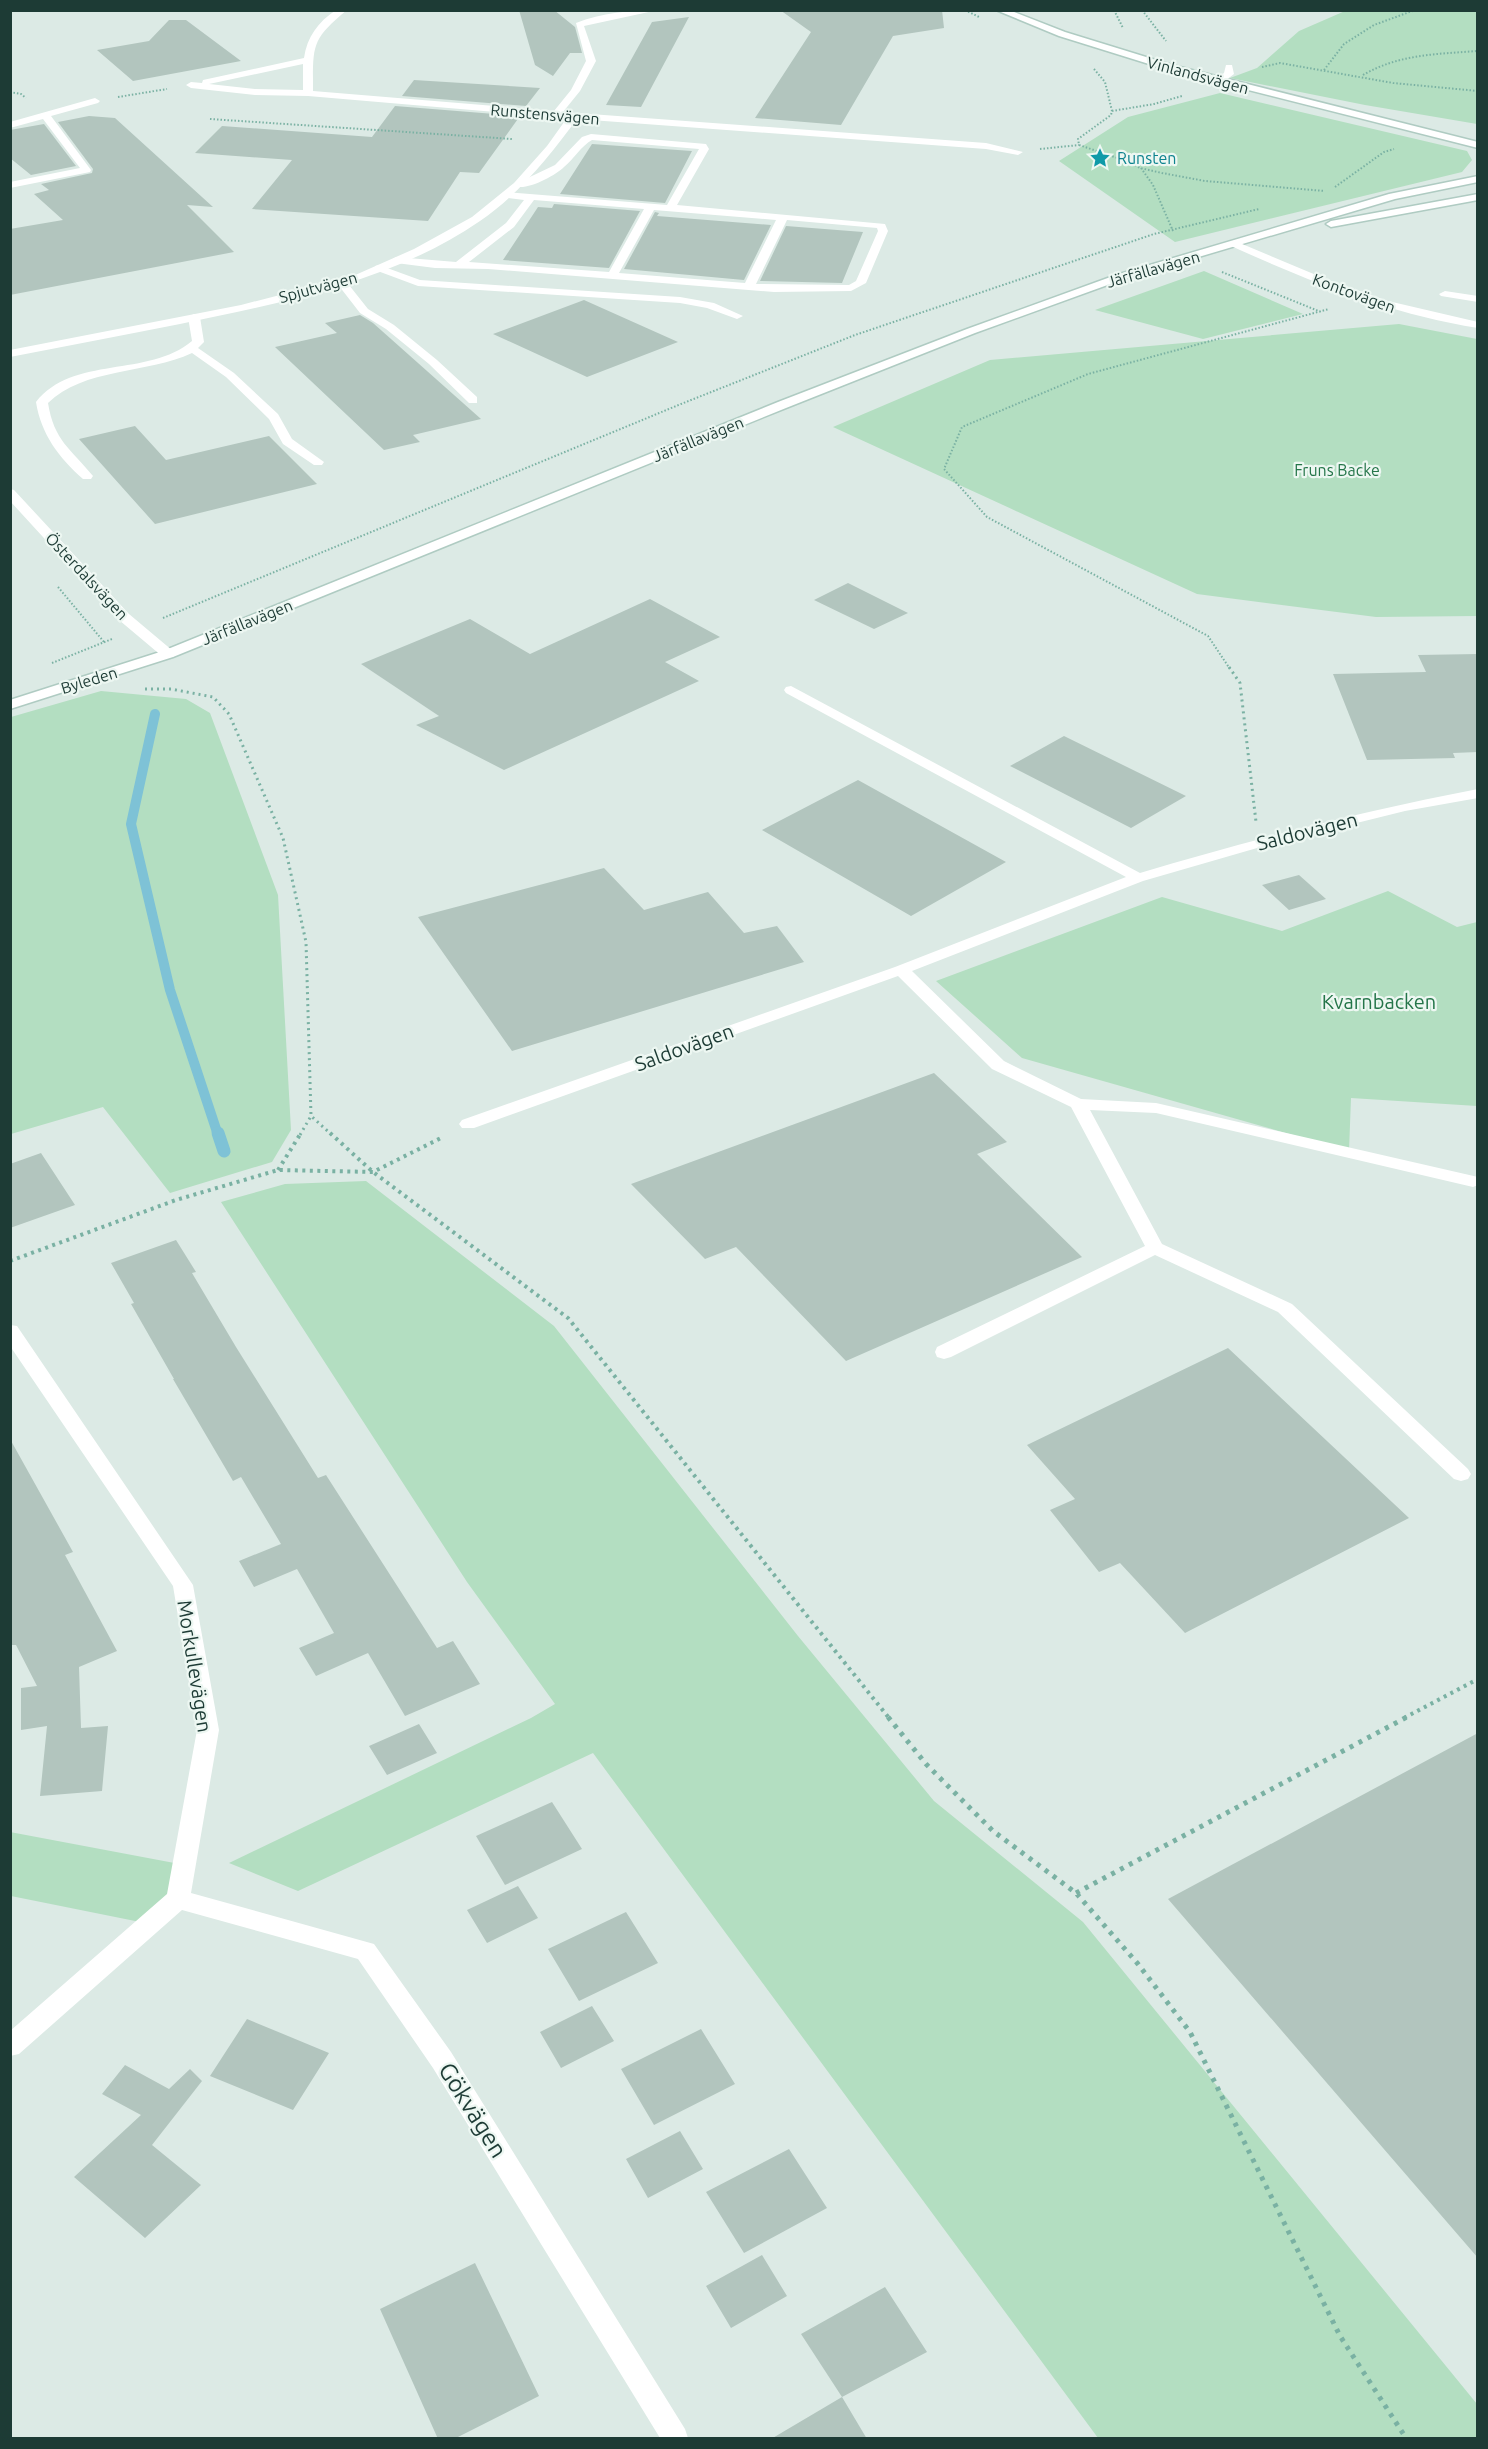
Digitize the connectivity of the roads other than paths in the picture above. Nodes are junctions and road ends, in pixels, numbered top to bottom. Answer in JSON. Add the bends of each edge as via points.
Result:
{"nodes":[{"id":1,"x":343,"y":10,"type":"edge"},
{"id":2,"x":654,"y":10,"type":"edge"},
{"id":3,"x":1000,"y":10,"type":"edge"},
{"id":4,"x":307,"y":60,"type":"junction"},
{"id":5,"x":1229,"y":67,"type":"dead end"},
{"id":6,"x":1219,"y":81,"type":"junction"},
{"id":7,"x":308,"y":93,"type":"junction"},
{"id":8,"x":95,"y":101,"type":"road end"},
{"id":9,"x":556,"y":115,"type":"junction"},
{"id":10,"x":46,"y":116,"type":"junction"},
{"id":11,"x":574,"y":116,"type":"junction"},
{"id":12,"x":10,"y":125,"type":"edge"},
{"id":13,"x":1400,"y":125,"type":"junction"},
{"id":14,"x":1478,"y":137,"type":"edge"},
{"id":15,"x":1478,"y":147,"type":"edge"},
{"id":16,"x":1018,"y":152,"type":"road end"},
{"id":17,"x":1478,"y":173,"type":"edge"},
{"id":18,"x":1478,"y":179,"type":"edge"},
{"id":19,"x":1455,"y":183,"type":"junction"},
{"id":20,"x":10,"y":185,"type":"edge"},
{"id":21,"x":518,"y":185,"type":"junction"},
{"id":22,"x":505,"y":195,"type":"junction"},
{"id":23,"x":531,"y":197,"type":"junction"},
{"id":24,"x":1478,"y":197,"type":"edge"},
{"id":25,"x":651,"y":207,"type":"junction"},
{"id":26,"x":670,"y":208,"type":"junction"},
{"id":27,"x":783,"y":217,"type":"junction"},
{"id":28,"x":1235,"y":244,"type":"junction"},
{"id":29,"x":396,"y":260,"type":"junction"},
{"id":30,"x":458,"y":266,"type":"junction"},
{"id":31,"x":379,"y":268,"type":"junction"},
{"id":32,"x":612,"y":276,"type":"junction"},
{"id":33,"x":341,"y":282,"type":"junction"},
{"id":34,"x":749,"y":287,"type":"junction"},
{"id":35,"x":1446,"y":294,"type":"dead end"},
{"id":36,"x":1478,"y":298,"type":"edge"},
{"id":37,"x":736,"y":316,"type":"dead end"},
{"id":38,"x":194,"y":317,"type":"junction"},
{"id":39,"x":1478,"y":325,"type":"edge"},
{"id":40,"x":193,"y":349,"type":"junction"},
{"id":41,"x":10,"y":354,"type":"edge"},
{"id":42,"x":473,"y":400,"type":"dead end"},
{"id":43,"x":318,"y":462,"type":"dead end"},
{"id":44,"x":87,"y":476,"type":"dead end"},
{"id":45,"x":10,"y":493,"type":"edge"},
{"id":46,"x":168,"y":654,"type":"junction"},
{"id":47,"x":791,"y":690,"type":"dead end"},
{"id":48,"x":10,"y":705,"type":"edge"},
{"id":49,"x":1478,"y":793,"type":"edge"},
{"id":50,"x":1138,"y":878,"type":"junction"},
{"id":51,"x":901,"y":970,"type":"junction"},
{"id":52,"x":1078,"y":1104,"type":"junction"},
{"id":53,"x":468,"y":1124,"type":"road end"},
{"id":54,"x":1473,"y":1181,"type":"dead end"},
{"id":55,"x":1155,"y":1248,"type":"junction"},
{"id":56,"x":10,"y":1331,"type":"edge"},
{"id":57,"x":944,"y":1352,"type":"dead end"},
{"id":58,"x":1461,"y":1474,"type":"dead end"},
{"id":59,"x":178,"y":1899,"type":"junction"},
{"id":60,"x":10,"y":2046,"type":"edge"},
{"id":61,"x":675,"y":2439,"type":"edge"}],
"edges":[{"from":1,"to":4,"type":"street","via":[[328,18],[311,45]]},
{"from":2,"to":9,"type":"street","via":[[579,25],[591,61]]},
{"from":3,"to":6,"type":"street","name":"Vinlandsvägen","via":[[1035,26]]},
{"from":4,"to":7,"type":"street"},
{"from":4,"to":7,"type":"street","name":"Runstensvägen","via":[[191,85]]},
{"from":5,"to":6,"type":"street","via":[[1229,74]]},
{"from":6,"to":13,"type":"street","name":"Vinlandsvägen"},
{"from":7,"to":9,"type":"street","name":"Runstensvägen"},
{"from":8,"to":10,"type":"street"},
{"from":9,"to":11,"type":"street","name":"Runstensvägen"},
{"from":10,"to":12,"type":"street"},
{"from":10,"to":20,"type":"street","via":[[86,170]]},
{"from":11,"to":16,"type":"street","name":"Runstensvägen","via":[[986,146]]},
{"from":11,"to":21,"type":"street","name":"Spjutvägen"},
{"from":13,"to":14,"type":"street","name":"Vinlandsvägen"},
{"from":13,"to":15,"type":"street","name":"Vinlandsvägen"},
{"from":17,"to":19,"type":"street"},
{"from":18,"to":19,"type":"street","name":"Järfällavägen"},
{"from":19,"to":28,"type":"street","name":"Järfällavägen","via":[[1382,199]]},
{"from":21,"to":22,"type":"street","name":"Spjutvägen"},
{"from":21,"to":26,"type":"street","via":[[560,167],[591,137],[703,146]]},
{"from":22,"to":23,"type":"street"},
{"from":22,"to":29,"type":"street","name":"Spjutvägen","via":[[476,219]]},
{"from":23,"to":25,"type":"street"},
{"from":23,"to":30,"type":"street","via":[[510,225]]},
{"from":24,"to":28,"type":"street","name":"Järfällavägen"},
{"from":25,"to":26,"type":"street"},
{"from":25,"to":32,"type":"street"},
{"from":26,"to":27,"type":"street"},
{"from":27,"to":34,"type":"street"},
{"from":27,"to":34,"type":"street","via":[[871,224],[881,226],[883,231],[861,283],[851,288]]},
{"from":28,"to":39,"type":"street","name":"Kontovägen","via":[[1358,297],[1409,313]]},
{"from":28,"to":46,"type":"street","name":"Järfällavägen","via":[[1120,277],[971,331]]},
{"from":29,"to":30,"type":"street"},
{"from":29,"to":31,"type":"street","name":"Spjutvägen"},
{"from":30,"to":32,"type":"street"},
{"from":31,"to":33,"type":"street","name":"Spjutvägen"},
{"from":31,"to":37,"type":"street","via":[[417,283],[680,300],[710,304]]},
{"from":32,"to":34,"type":"street"},
{"from":33,"to":38,"type":"street","name":"Spjutvägen"},
{"from":33,"to":42,"type":"street","via":[[364,311],[399,334]]},
{"from":35,"to":36,"type":"street"},
{"from":38,"to":40,"type":"street","via":[[198,342]]},
{"from":38,"to":41,"type":"street","name":"Spjutvägen"},
{"from":40,"to":43,"type":"street","via":[[230,375],[274,417],[287,441]]},
{"from":40,"to":44,"type":"street","via":[[161,361],[80,379],[59,387],[42,402],[43,418],[60,448]]},
{"from":45,"to":46,"type":"street","name":"Österdalsvägen","via":[[124,617]]},
{"from":46,"to":48,"type":"street","name":"Byleden"},
{"from":47,"to":50,"type":"street"},
{"from":49,"to":50,"type":"street","name":"Saldovägen","via":[[1259,843]]},
{"from":50,"to":51,"type":"street","name":"Saldovägen"},
{"from":51,"to":52,"type":"street","via":[[998,1065]]},
{"from":51,"to":53,"type":"street","name":"Saldovägen"},
{"from":52,"to":54,"type":"street","via":[[1155,1108]]},
{"from":52,"to":55,"type":"street"},
{"from":55,"to":57,"type":"street"},
{"from":55,"to":58,"type":"street","via":[[1285,1308]]},
{"from":56,"to":59,"type":"street","name":"Morkullevägen","via":[[183,1585],[208,1730]]},
{"from":59,"to":60,"type":"street"},
{"from":59,"to":61,"type":"street","name":"Gökvägen","via":[[366,1951],[442,2060]]}]}
